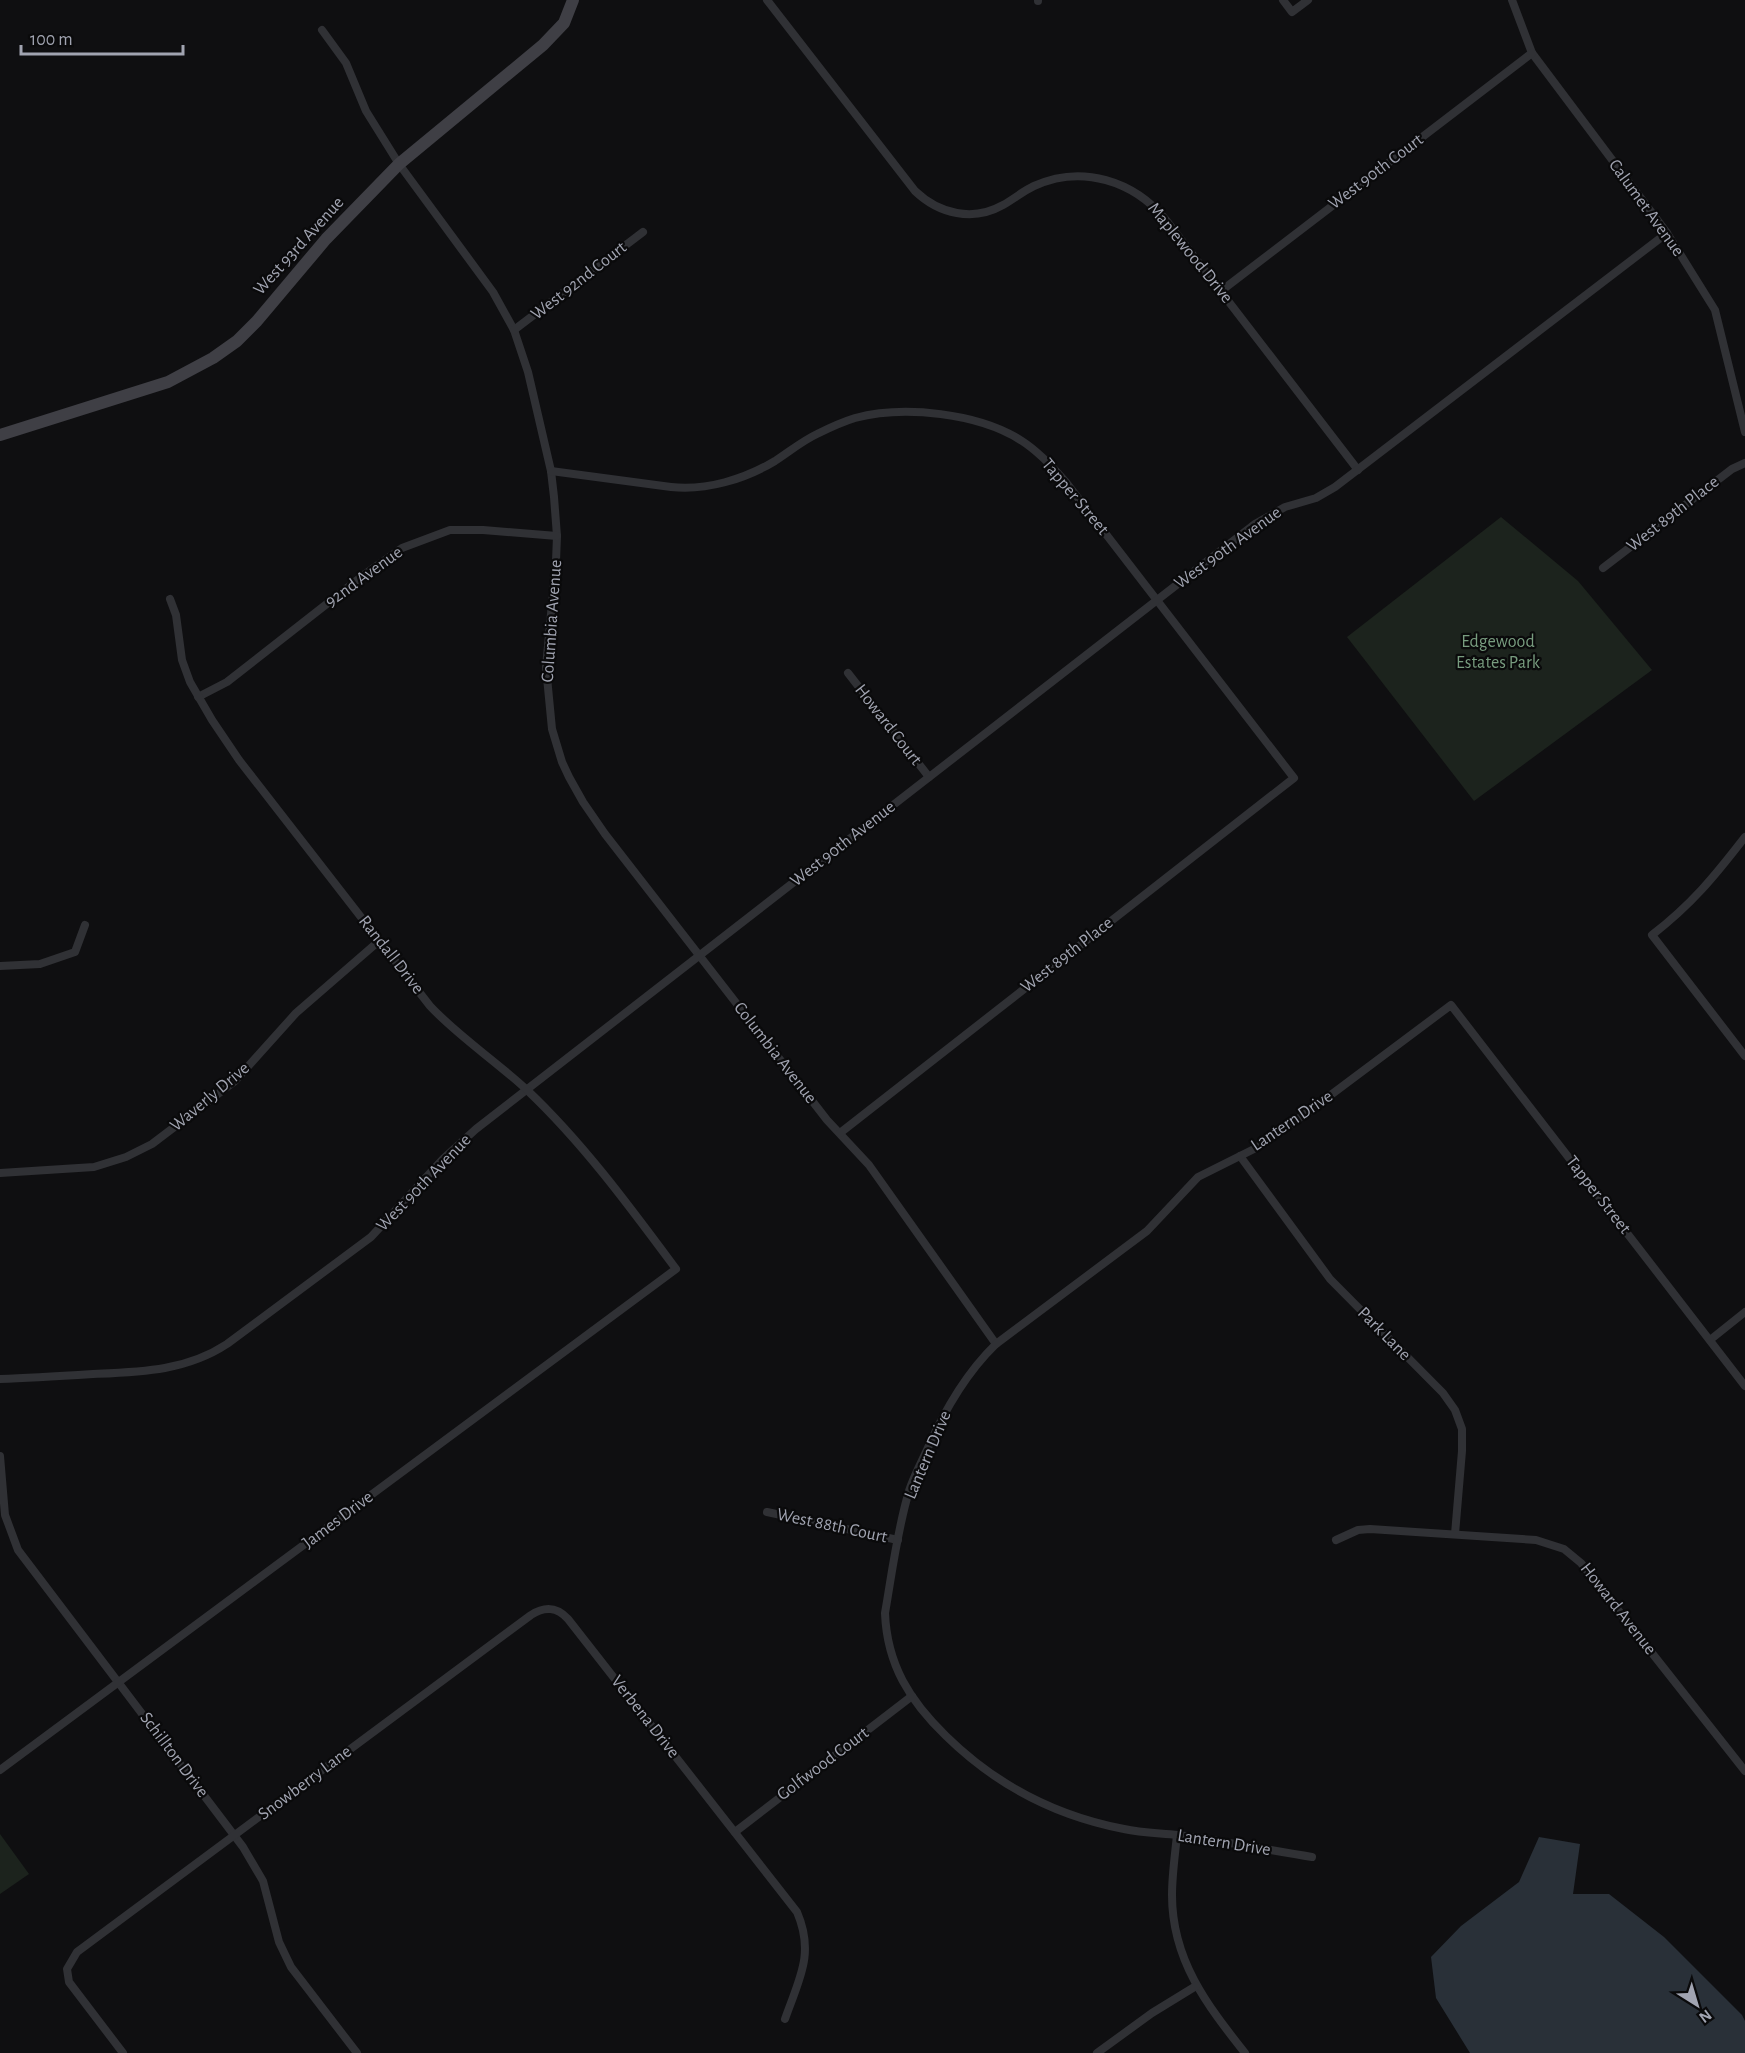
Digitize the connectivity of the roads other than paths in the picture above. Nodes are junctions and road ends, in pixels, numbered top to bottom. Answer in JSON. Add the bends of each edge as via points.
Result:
{"nodes":[{"id":1,"x":573,"y":0,"type":"edge"},
{"id":2,"x":1283,"y":0,"type":"edge"},
{"id":3,"x":1308,"y":0,"type":"edge"},
{"id":4,"x":1512,"y":0,"type":"edge"},
{"id":5,"x":772,"y":2,"type":"edge"},
{"id":6,"x":322,"y":30,"type":"dead end"},
{"id":7,"x":1532,"y":53,"type":"junction"},
{"id":8,"x":399,"y":164,"type":"junction"},
{"id":9,"x":643,"y":232,"type":"dead end"},
{"id":10,"x":1667,"y":233,"type":"junction"},
{"id":11,"x":1221,"y":291,"type":"junction"},
{"id":12,"x":514,"y":330,"type":"junction"},
{"id":13,"x":1745,"y":432,"type":"edge"},
{"id":14,"x":0,"y":435,"type":"edge"},
{"id":15,"x":1745,"y":463,"type":"edge"},
{"id":16,"x":1358,"y":470,"type":"junction"},
{"id":17,"x":551,"y":471,"type":"junction"},
{"id":18,"x":556,"y":536,"type":"junction"},
{"id":19,"x":1603,"y":568,"type":"dead end"},
{"id":20,"x":170,"y":599,"type":"dead end"},
{"id":21,"x":1158,"y":599,"type":"junction"},
{"id":22,"x":848,"y":673,"type":"dead end"},
{"id":23,"x":198,"y":697,"type":"junction"},
{"id":24,"x":929,"y":777,"type":"junction"},
{"id":25,"x":1294,"y":778,"type":"joint"},
{"id":26,"x":1745,"y":837,"type":"edge"},
{"id":27,"x":85,"y":925,"type":"dead end"},
{"id":28,"x":379,"y":941,"type":"junction"},
{"id":29,"x":699,"y":956,"type":"junction"},
{"id":30,"x":0,"y":966,"type":"edge"},
{"id":31,"x":1451,"y":1005,"type":"joint"},
{"id":32,"x":1745,"y":1056,"type":"edge"},
{"id":33,"x":527,"y":1090,"type":"junction"},
{"id":34,"x":840,"y":1133,"type":"junction"},
{"id":35,"x":1240,"y":1156,"type":"junction"},
{"id":36,"x":0,"y":1173,"type":"edge"},
{"id":37,"x":676,"y":1269,"type":"joint"},
{"id":38,"x":1745,"y":1312,"type":"edge"},
{"id":39,"x":1710,"y":1340,"type":"junction"},
{"id":40,"x":996,"y":1344,"type":"junction"},
{"id":41,"x":0,"y":1379,"type":"edge"},
{"id":42,"x":1745,"y":1386,"type":"edge"},
{"id":43,"x":0,"y":1456,"type":"edge"},
{"id":44,"x":767,"y":1512,"type":"dead end"},
{"id":45,"x":1455,"y":1534,"type":"junction"},
{"id":46,"x":898,"y":1540,"type":"junction"},
{"id":47,"x":1336,"y":1540,"type":"dead end"},
{"id":48,"x":550,"y":1608,"type":"joint"},
{"id":49,"x":119,"y":1682,"type":"junction"},
{"id":50,"x":912,"y":1696,"type":"junction"},
{"id":51,"x":0,"y":1770,"type":"edge"},
{"id":52,"x":1745,"y":1771,"type":"edge"},
{"id":53,"x":735,"y":1832,"type":"junction"},
{"id":54,"x":1177,"y":1835,"type":"junction"},
{"id":55,"x":235,"y":1836,"type":"junction"},
{"id":56,"x":1312,"y":1857,"type":"dead end"},
{"id":57,"x":1196,"y":1986,"type":"junction"},
{"id":58,"x":785,"y":2019,"type":"dead end"},
{"id":59,"x":123,"y":2053,"type":"edge"},
{"id":60,"x":357,"y":2053,"type":"edge"},
{"id":61,"x":1097,"y":2053,"type":"edge"},
{"id":62,"x":1245,"y":2053,"type":"edge"}],
"edges":[{"from":1,"to":8,"type":"street","name":"West 93rd Avenue","via":[[564,23],[543,45]]},
{"from":2,"to":3,"type":"street","via":[[1292,12]]},
{"from":4,"to":7,"type":"street","name":"Calumet Avenue"},
{"from":5,"to":11,"type":"street","name":"Maplewood Drive","via":[[909,183],[930,204],[957,213],[978,214],[1051,180],[1082,176],[1111,181],[1152,204]]},
{"from":6,"to":8,"type":"street","name":"Columbia Avenue","via":[[346,63],[366,111]]},
{"from":7,"to":10,"type":"street","name":"Calumet Avenue"},
{"from":7,"to":11,"type":"street","name":"West 90th Court"},
{"from":8,"to":12,"type":"street","name":"Columbia Avenue","via":[[493,292]]},
{"from":8,"to":14,"type":"street","name":"West 93rd Avenue","via":[[326,239],[257,321],[213,358],[168,382]]},
{"from":9,"to":12,"type":"street","name":"West 92nd Court"},
{"from":10,"to":13,"type":"street","name":"Calumet Avenue","via":[[1715,310]]},
{"from":10,"to":16,"type":"street","name":"West 90th Avenue"},
{"from":11,"to":16,"type":"street","name":"Maplewood Drive"},
{"from":12,"to":17,"type":"street","name":"Columbia Avenue"},
{"from":15,"to":19,"type":"street","name":"West 89th Place"},
{"from":16,"to":21,"type":"street","name":"West 90th Avenue","via":[[1326,493],[1264,518]]},
{"from":17,"to":18,"type":"street","name":"Columbia Avenue"},
{"from":17,"to":21,"type":"street","name":"Tapper Street","via":[[690,488],[748,474],[815,435],[855,418],[901,412],[974,420],[1013,436],[1045,459]]},
{"from":18,"to":23,"type":"street","name":"92nd Avenue","via":[[450,530],[402,548],[227,682]]},
{"from":18,"to":29,"type":"street","name":"Columbia Avenue","via":[[546,667],[552,729],[559,753],[594,819]]},
{"from":20,"to":23,"type":"street","name":"Randall Drive","via":[[182,660]]},
{"from":21,"to":24,"type":"street","name":"West 90th Avenue"},
{"from":21,"to":25,"type":"street","name":"Tapper Street"},
{"from":22,"to":24,"type":"street","name":"Howard Court"},
{"from":23,"to":28,"type":"street","name":"Randall Drive","via":[[239,760]]},
{"from":24,"to":29,"type":"street","name":"West 90th Avenue"},
{"from":25,"to":34,"type":"street","name":"West 89th Place"},
{"from":26,"to":32,"type":"street","via":[[1699,894],[1652,935]]},
{"from":27,"to":30,"type":"street","via":[[75,952],[40,964]]},
{"from":28,"to":33,"type":"street","name":"Randall Drive","via":[[437,1013]]},
{"from":28,"to":36,"type":"street","name":"Waverly Drive","via":[[296,1013],[235,1081],[152,1144],[94,1167]]},
{"from":29,"to":33,"type":"street","name":"West 90th Avenue"},
{"from":29,"to":34,"type":"street","name":"Columbia Avenue"},
{"from":31,"to":35,"type":"street","name":"Lantern Drive","via":[[1308,1112]]},
{"from":31,"to":39,"type":"street","name":"Tapper Street"},
{"from":33,"to":37,"type":"street","name":"Randall Drive","via":[[582,1148]]},
{"from":33,"to":41,"type":"street","name":"West 90th Avenue","via":[[453,1149],[361,1246],[216,1351],[190,1363],[155,1371]]},
{"from":34,"to":40,"type":"street","name":"Columbia Avenue","via":[[869,1165]]},
{"from":35,"to":40,"type":"street","name":"Lantern Drive","via":[[1198,1177],[1147,1231]]},
{"from":35,"to":45,"type":"street","name":"Park Lane","via":[[1330,1279],[1455,1410],[1462,1439]]},
{"from":37,"to":49,"type":"street","name":"James Drive"},
{"from":38,"to":39,"type":"street"},
{"from":39,"to":42,"type":"street","name":"Tapper Street"},
{"from":40,"to":46,"type":"street","name":"Lantern Drive","via":[[963,1383],[932,1437],[912,1483]]},
{"from":43,"to":49,"type":"street","name":"Schillton Drive","via":[[5,1515],[18,1550]]},
{"from":44,"to":46,"type":"street","name":"West 88th Court"},
{"from":45,"to":47,"type":"street","name":"Howard Avenue","via":[[1370,1529]]},
{"from":45,"to":52,"type":"street","name":"Howard Avenue","via":[[1542,1541],[1576,1557]]},
{"from":46,"to":50,"type":"street","name":"Lantern Drive","via":[[885,1623],[896,1668]]},
{"from":48,"to":53,"type":"street","name":"Verbena Drive","via":[[564,1614]]},
{"from":48,"to":55,"type":"street","name":"Snowberry Lane","via":[[531,1615]]},
{"from":49,"to":51,"type":"street","name":"James Drive"},
{"from":49,"to":55,"type":"street","name":"Schillton Drive"},
{"from":50,"to":53,"type":"street","name":"Golfwood Court"},
{"from":50,"to":54,"type":"street","name":"Lantern Drive","via":[[963,1752],[1015,1789],[1081,1818],[1125,1830]]},
{"from":53,"to":58,"type":"street","name":"Verbena Drive","via":[[792,1904],[804,1931],[804,1968]]},
{"from":54,"to":56,"type":"street","name":"Lantern Drive"},
{"from":54,"to":57,"type":"street","via":[[1173,1913],[1179,1944]]},
{"from":55,"to":59,"type":"street","name":"Snowberry Lane","via":[[77,1952],[67,1969],[69,1982]]},
{"from":55,"to":60,"type":"street","name":"Schillton Drive","via":[[263,1881],[279,1942],[291,1967]]},
{"from":57,"to":61,"type":"street"},
{"from":57,"to":62,"type":"street"}]}
